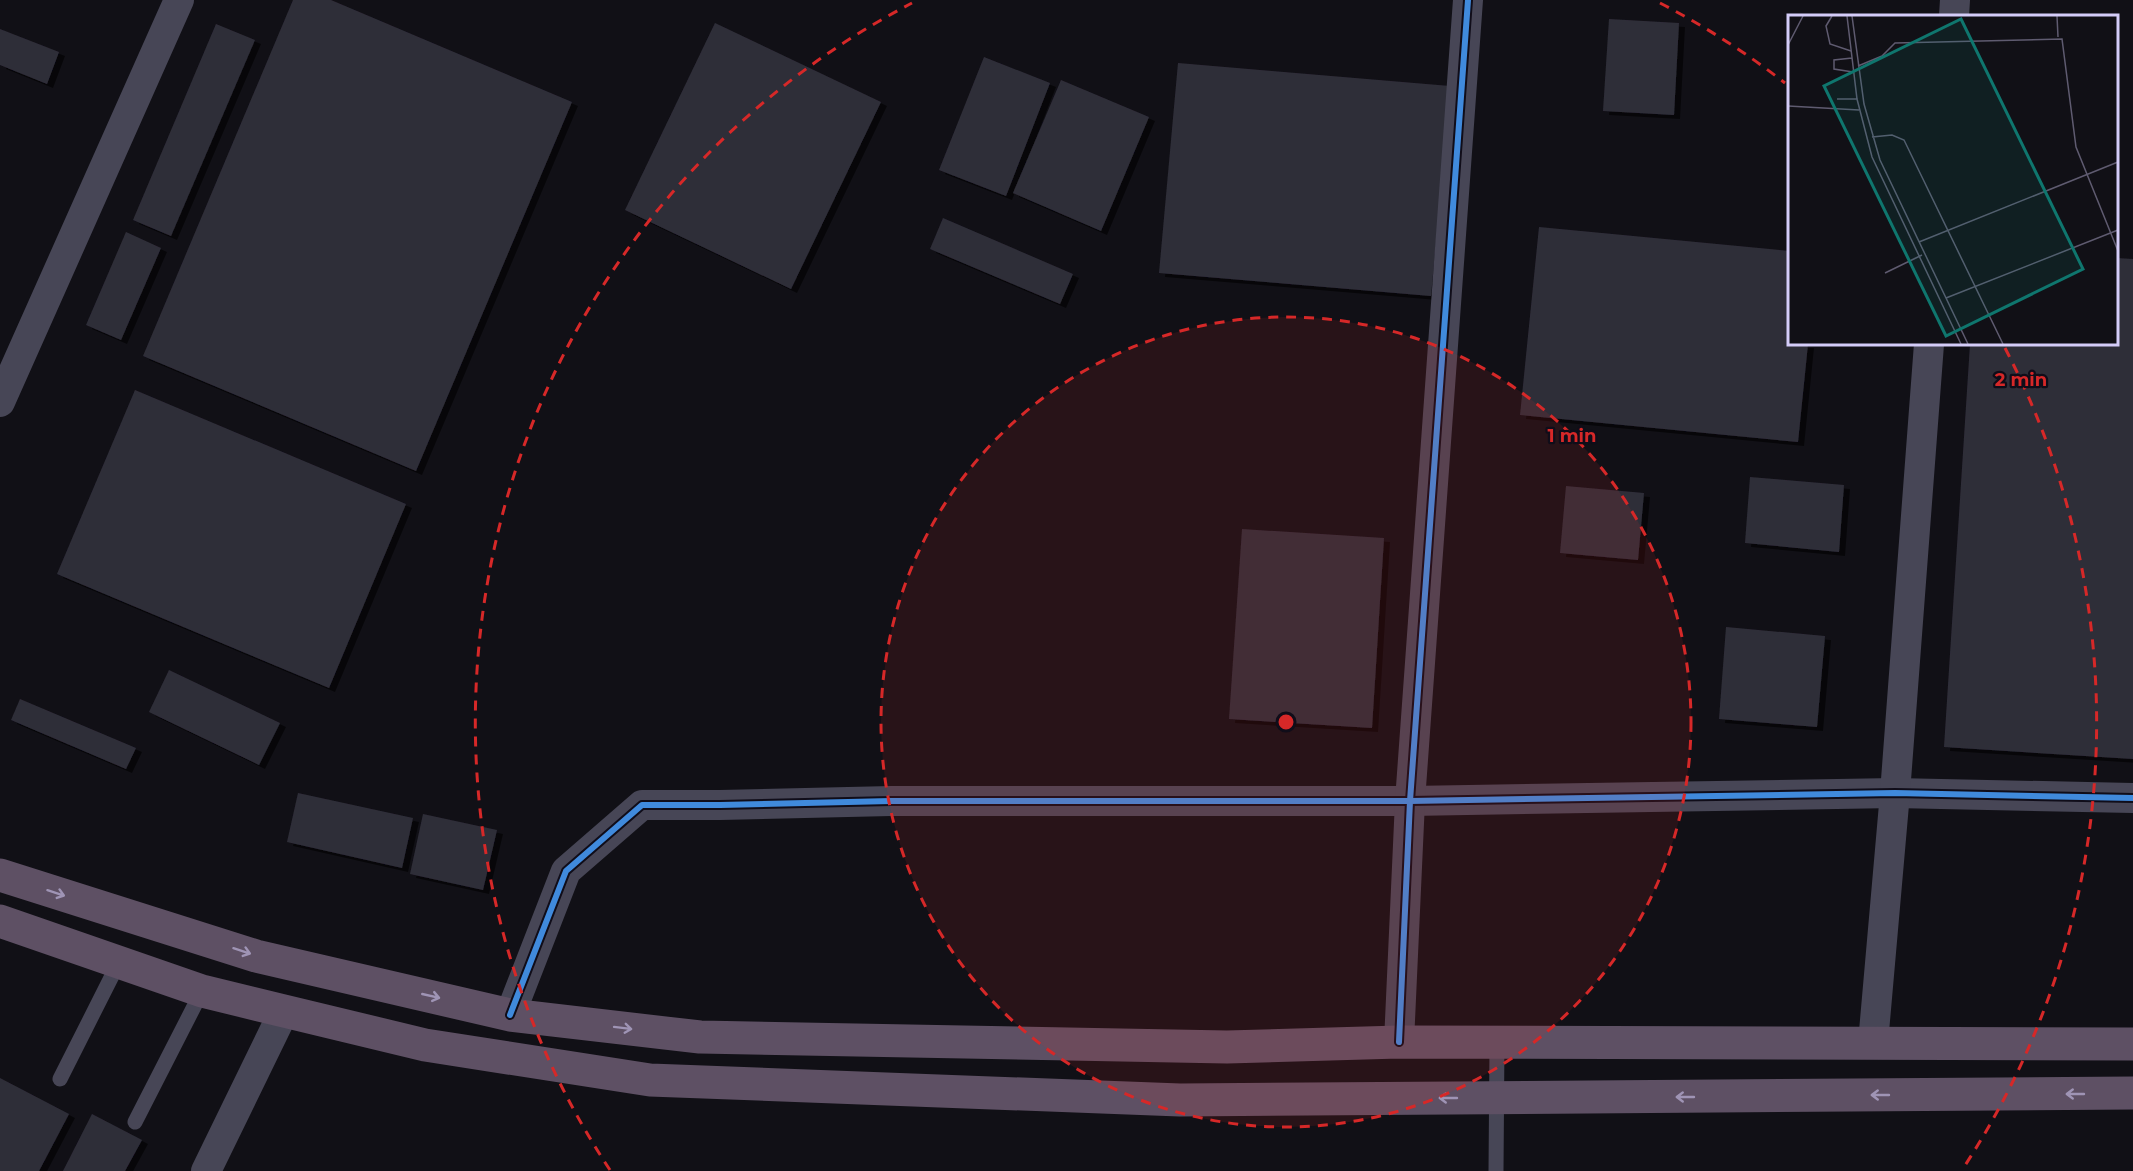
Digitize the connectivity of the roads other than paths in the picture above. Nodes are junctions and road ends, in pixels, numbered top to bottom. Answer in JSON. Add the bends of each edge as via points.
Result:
{"nodes":[{"id":1,"x":179,"y":0,"type":"edge"},
{"id":2,"x":1468,"y":0,"type":"edge"},
{"id":3,"x":1955,"y":0,"type":"edge"},
{"id":4,"x":1954,"y":15,"type":"edge"},
{"id":5,"x":1929,"y":345,"type":"edge"},
{"id":6,"x":0,"y":402,"type":"edge"},
{"id":7,"x":1895,"y":793,"type":"junction"},
{"id":8,"x":2133,"y":798,"type":"edge"},
{"id":9,"x":1410,"y":801,"type":"junction"},
{"id":10,"x":0,"y":875,"type":"edge"},
{"id":11,"x":2,"y":925,"type":"edge"},
{"id":12,"x":119,"y":962,"type":"junction"},
{"id":13,"x":202,"y":991,"type":"junction"},
{"id":14,"x":284,"y":1011,"type":"junction"},
{"id":15,"x":510,"y":1015,"type":"junction"},
{"id":16,"x":1399,"y":1042,"type":"junction"},
{"id":17,"x":1497,"y":1042,"type":"junction"},
{"id":18,"x":1873,"y":1042,"type":"junction"},
{"id":19,"x":2133,"y":1044,"type":"edge"},
{"id":20,"x":60,"y":1079,"type":"dead end"},
{"id":21,"x":2133,"y":1093,"type":"edge"},
{"id":22,"x":1497,"y":1098,"type":"junction"},
{"id":23,"x":135,"y":1122,"type":"dead end"},
{"id":24,"x":206,"y":1171,"type":"edge"},
{"id":25,"x":1496,"y":1171,"type":"edge"}],
"edges":[{"from":1,"to":6,"type":"street"},
{"from":2,"to":9,"type":"street"},
{"from":3,"to":4,"type":"street"},
{"from":5,"to":7,"type":"street"},
{"from":7,"to":8,"type":"street"},
{"from":7,"to":9,"type":"street"},
{"from":7,"to":18,"type":"street"},
{"from":9,"to":15,"type":"street","via":[[642,805],[566,871]]},
{"from":9,"to":16,"type":"street"},
{"from":10,"to":15,"type":"highway","one_way":true,"via":[[256,956]]},
{"from":11,"to":12,"type":"highway"},
{"from":12,"to":13,"type":"highway"},
{"from":12,"to":20,"type":"lane"},
{"from":13,"to":14,"type":"highway"},
{"from":13,"to":23,"type":"lane"},
{"from":22,"to":14,"type":"highway","one_way":true,"via":[[1180,1100],[650,1080],[425,1045]]},
{"from":14,"to":24,"type":"street"},
{"from":15,"to":16,"type":"highway","one_way":true,"via":[[700,1037],[1227,1047]]},
{"from":16,"to":17,"type":"highway"},
{"from":17,"to":18,"type":"highway"},
{"from":17,"to":22,"type":"lane"},
{"from":18,"to":19,"type":"highway"},
{"from":21,"to":22,"type":"highway","one_way":true},
{"from":22,"to":25,"type":"lane"}]}
